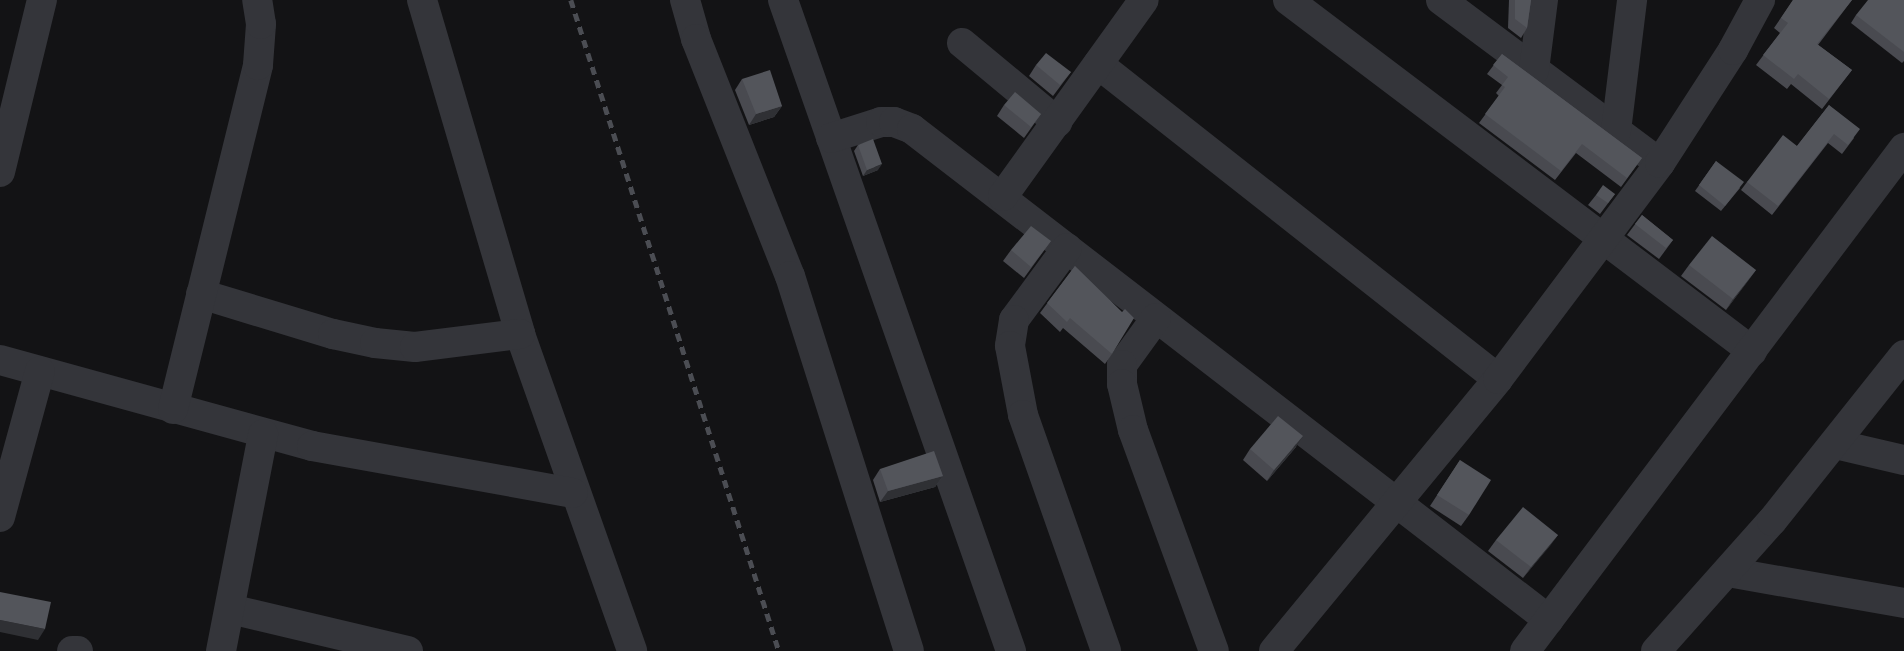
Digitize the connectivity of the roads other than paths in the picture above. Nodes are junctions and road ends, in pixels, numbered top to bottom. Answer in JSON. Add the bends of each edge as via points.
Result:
{"nodes":[{"id":1,"x":42,"y":0,"type":"edge"},
{"id":2,"x":257,"y":0,"type":"edge"},
{"id":3,"x":422,"y":0,"type":"edge"},
{"id":4,"x":685,"y":0,"type":"edge"},
{"id":5,"x":783,"y":0,"type":"edge"},
{"id":6,"x":1144,"y":0,"type":"edge"},
{"id":7,"x":1288,"y":0,"type":"edge"},
{"id":8,"x":1543,"y":0,"type":"edge"},
{"id":9,"x":1632,"y":0,"type":"edge"},
{"id":10,"x":1760,"y":0,"type":"edge"},
{"id":11,"x":1451,"y":4,"type":"edge"},
{"id":12,"x":962,"y":43,"type":"dead end"},
{"id":13,"x":1098,"y":64,"type":"junction"},
{"id":14,"x":1534,"y":70,"type":"junction"},
{"id":15,"x":1057,"y":122,"type":"junction"},
{"id":16,"x":1616,"y":131,"type":"junction"},
{"id":17,"x":831,"y":138,"type":"junction"},
{"id":18,"x":1904,"y":148,"type":"edge"},
{"id":19,"x":1660,"y":163,"type":"junction"},
{"id":20,"x":0,"y":172,"type":"edge"},
{"id":21,"x":1003,"y":196,"type":"junction"},
{"id":22,"x":1603,"y":236,"type":"junction"},
{"id":23,"x":1067,"y":248,"type":"junction"},
{"id":24,"x":201,"y":294,"type":"junction"},
{"id":25,"x":1156,"y":318,"type":"junction"},
{"id":26,"x":520,"y":334,"type":"junction"},
{"id":27,"x":1752,"y":351,"type":"junction"},
{"id":28,"x":0,"y":360,"type":"edge"},
{"id":29,"x":1899,"y":368,"type":"edge"},
{"id":30,"x":40,"y":371,"type":"junction"},
{"id":31,"x":1498,"y":379,"type":"junction"},
{"id":32,"x":173,"y":409,"type":"junction"},
{"id":33,"x":263,"y":434,"type":"junction"},
{"id":34,"x":1835,"y":444,"type":"junction"},
{"id":35,"x":1904,"y":460,"type":"edge"},
{"id":36,"x":573,"y":493,"type":"junction"},
{"id":37,"x":1396,"y":504,"type":"junction"},
{"id":38,"x":0,"y":518,"type":"edge"},
{"id":39,"x":1728,"y":572,"type":"junction"},
{"id":40,"x":1904,"y":603,"type":"edge"},
{"id":41,"x":230,"y":609,"type":"junction"},
{"id":42,"x":1539,"y":641,"type":"edge"},
{"id":43,"x":72,"y":651,"type":"edge"},
{"id":44,"x":78,"y":651,"type":"edge"},
{"id":45,"x":221,"y":651,"type":"edge"},
{"id":46,"x":408,"y":651,"type":"edge"},
{"id":47,"x":632,"y":651,"type":"edge"},
{"id":48,"x":909,"y":651,"type":"edge"},
{"id":49,"x":1011,"y":651,"type":"edge"},
{"id":50,"x":1106,"y":651,"type":"edge"},
{"id":51,"x":1214,"y":651,"type":"edge"},
{"id":52,"x":1274,"y":651,"type":"edge"},
{"id":53,"x":1656,"y":651,"type":"edge"}],
"edges":[{"from":1,"to":20,"type":"street"},
{"from":2,"to":24,"type":"street","via":[[261,24],[258,65]]},
{"from":3,"to":26,"type":"street"},
{"from":4,"to":48,"type":"street","via":[[696,39],[790,276]]},
{"from":5,"to":17,"type":"street"},
{"from":6,"to":13,"type":"street"},
{"from":7,"to":22,"type":"street"},
{"from":8,"to":14,"type":"street"},
{"from":9,"to":16,"type":"street"},
{"from":10,"to":19,"type":"street","via":[[1733,50]]},
{"from":11,"to":14,"type":"street"},
{"from":12,"to":15,"type":"street"},
{"from":13,"to":15,"type":"street"},
{"from":13,"to":31,"type":"street"},
{"from":14,"to":16,"type":"street"},
{"from":15,"to":21,"type":"street"},
{"from":16,"to":19,"type":"street"},
{"from":17,"to":21,"type":"street","via":[[868,125],[894,122],[912,129]]},
{"from":17,"to":49,"type":"street"},
{"from":18,"to":27,"type":"street"},
{"from":19,"to":22,"type":"street"},
{"from":21,"to":23,"type":"street"},
{"from":22,"to":27,"type":"street"},
{"from":22,"to":31,"type":"street"},
{"from":23,"to":25,"type":"street"},
{"from":23,"to":50,"type":"street","via":[[1018,312],[1010,346],[1023,415]]},
{"from":24,"to":26,"type":"street","via":[[375,343],[415,347]]},
{"from":24,"to":32,"type":"street"},
{"from":25,"to":37,"type":"street"},
{"from":25,"to":51,"type":"street","via":[[1122,365],[1122,384],[1133,430]]},
{"from":26,"to":36,"type":"street"},
{"from":27,"to":42,"type":"street"},
{"from":28,"to":30,"type":"street"},
{"from":29,"to":34,"type":"street"},
{"from":30,"to":32,"type":"street"},
{"from":30,"to":38,"type":"street"},
{"from":31,"to":37,"type":"street"},
{"from":32,"to":33,"type":"street"},
{"from":33,"to":36,"type":"street","via":[[397,464]]},
{"from":33,"to":41,"type":"street"},
{"from":34,"to":35,"type":"street"},
{"from":34,"to":39,"type":"street"},
{"from":36,"to":47,"type":"street"},
{"from":37,"to":42,"type":"street"},
{"from":37,"to":52,"type":"street"},
{"from":39,"to":40,"type":"street"},
{"from":39,"to":53,"type":"street"},
{"from":41,"to":45,"type":"street"},
{"from":41,"to":46,"type":"street"},
{"from":43,"to":44,"type":"street"}]}
